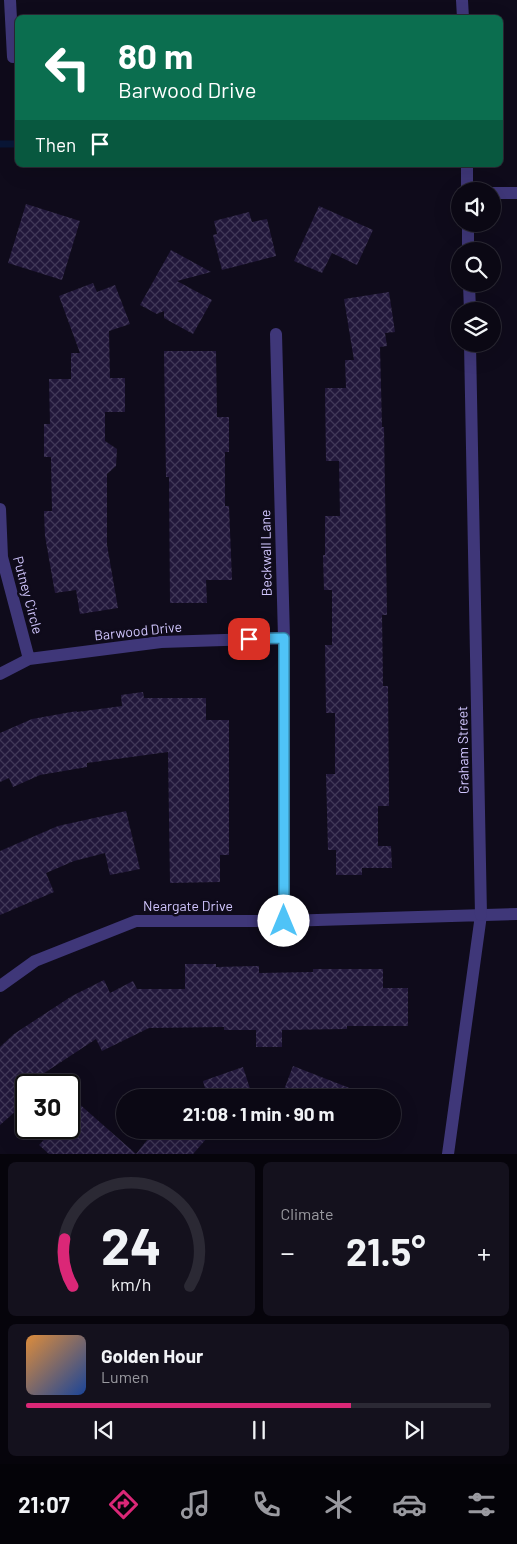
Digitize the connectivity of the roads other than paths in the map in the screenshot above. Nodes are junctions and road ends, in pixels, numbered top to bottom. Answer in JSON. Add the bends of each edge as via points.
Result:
{"nodes":[{"id":1,"x":10,"y":0,"type":"edge"},
{"id":2,"x":462,"y":0,"type":"edge"},
{"id":3,"x":462,"y":15,"type":"edge"},
{"id":4,"x":13,"y":57,"type":"dead end"},
{"id":5,"x":467,"y":167,"type":"edge"},
{"id":6,"x":467,"y":182,"type":"edge"},
{"id":7,"x":517,"y":192,"type":"edge"},
{"id":8,"x":501,"y":193,"type":"edge"},
{"id":9,"x":276,"y":334,"type":"dead end"},
{"id":10,"x":470,"y":352,"type":"edge"},
{"id":11,"x":0,"y":508,"type":"edge"},
{"id":12,"x":284,"y":638,"type":"junction"},
{"id":13,"x":29,"y":659,"type":"junction"},
{"id":14,"x":0,"y":674,"type":"edge"},
{"id":15,"x":517,"y":914,"type":"edge"},
{"id":16,"x":481,"y":915,"type":"junction"},
{"id":17,"x":284,"y":921,"type":"junction"},
{"id":18,"x":0,"y":986,"type":"edge"},
{"id":19,"x":448,"y":1154,"type":"edge"}],
"edges":[{"from":1,"to":4,"type":"street"},
{"from":2,"to":3,"type":"street"},
{"from":5,"to":6,"type":"street"},
{"from":7,"to":8,"type":"street"},
{"from":9,"to":12,"type":"street","name":"Beckwall Lane"},
{"from":10,"to":16,"type":"street","name":"Graham Street"},
{"from":11,"to":13,"type":"street","name":"Putney Circle","via":[[2,557]]},
{"from":12,"to":13,"type":"street","name":"Barwood Drive","via":[[161,642]]},
{"from":12,"to":17,"type":"street","name":"Beckwall Lane"},
{"from":13,"to":14,"type":"street","name":"Barwood Drive"},
{"from":15,"to":16,"type":"street","name":"Neargate Drive"},
{"from":16,"to":17,"type":"street","name":"Neargate Drive"},
{"from":16,"to":19,"type":"street","name":"Graham Street"},
{"from":17,"to":18,"type":"street","name":"Neargate Drive","via":[[136,921],[35,961]]}]}
